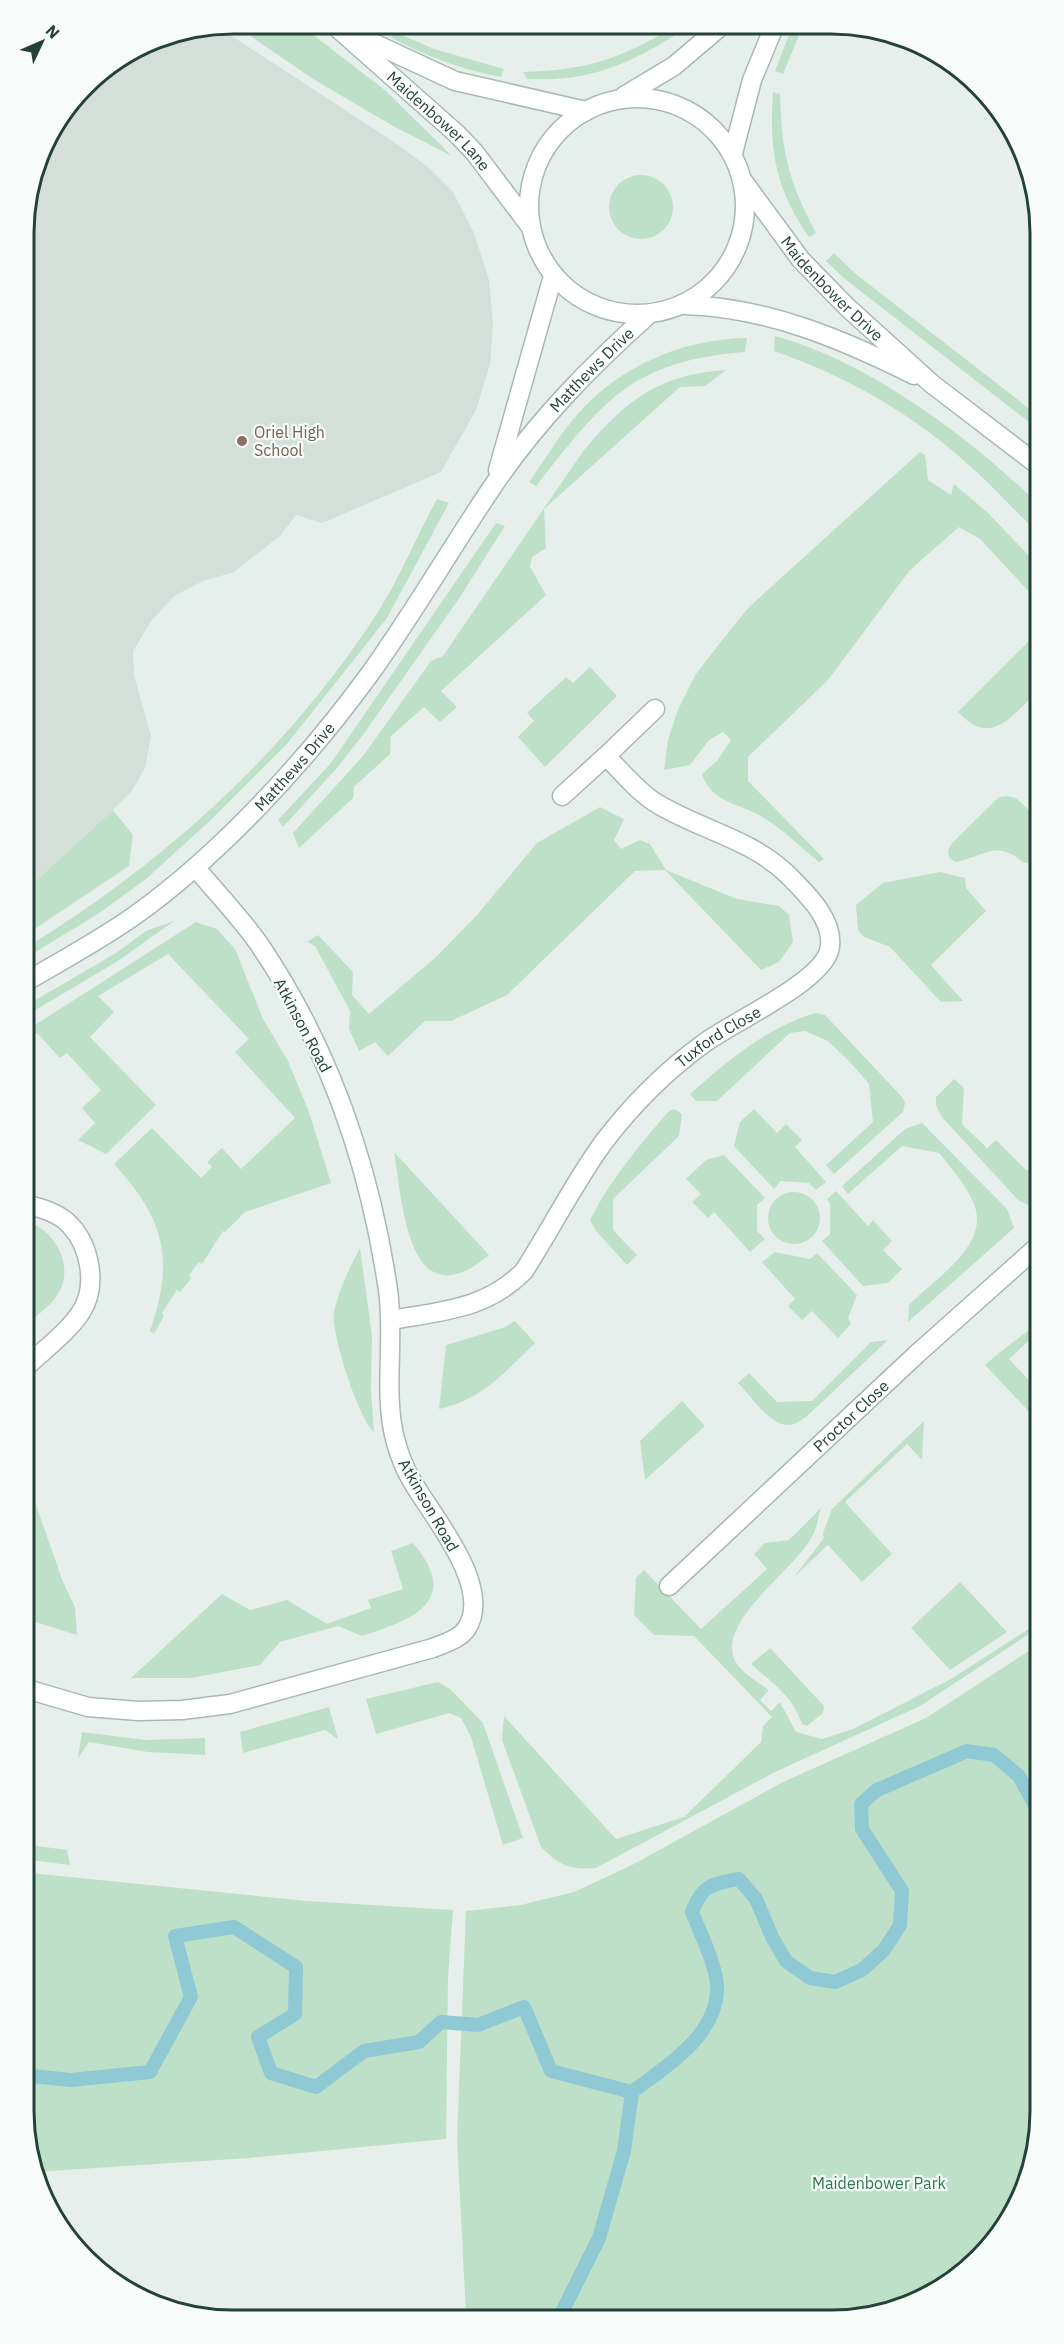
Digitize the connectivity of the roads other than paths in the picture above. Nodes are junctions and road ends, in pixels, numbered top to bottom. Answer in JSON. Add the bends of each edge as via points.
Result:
{"nodes":[{"id":1,"x":712,"y":34,"type":"edge"},
{"id":2,"x":771,"y":34,"type":"edge"},
{"id":3,"x":346,"y":35,"type":"edge"},
{"id":4,"x":354,"y":35,"type":"edge"},
{"id":5,"x":623,"y":97,"type":"junction"},
{"id":6,"x":586,"y":111,"type":"junction"},
{"id":7,"x":733,"y":153,"type":"junction"},
{"id":8,"x":743,"y":181,"type":"junction"},
{"id":9,"x":531,"y":227,"type":"junction"},
{"id":10,"x":553,"y":276,"type":"junction"},
{"id":11,"x":684,"y":305,"type":"junction"},
{"id":12,"x":648,"y":315,"type":"junction"},
{"id":13,"x":932,"y":384,"type":"junction"},
{"id":14,"x":1030,"y":459,"type":"edge"},
{"id":15,"x":493,"y":485,"type":"junction"},
{"id":16,"x":655,"y":709,"type":"dead end"},
{"id":17,"x":606,"y":756,"type":"junction"},
{"id":18,"x":562,"y":796,"type":"dead end"},
{"id":19,"x":195,"y":867,"type":"junction"},
{"id":20,"x":35,"y":976,"type":"edge"},
{"id":21,"x":34,"y":1207,"type":"edge"},
{"id":22,"x":1029,"y":1254,"type":"edge"},
{"id":23,"x":392,"y":1320,"type":"junction"},
{"id":24,"x":34,"y":1359,"type":"edge"},
{"id":25,"x":669,"y":1586,"type":"dead end"},
{"id":26,"x":34,"y":1691,"type":"edge"}],
"edges":[{"from":1,"to":5,"type":"street","via":[[674,66]]},
{"from":2,"to":7,"type":"street","via":[[752,80]]},
{"from":3,"to":9,"type":"street","name":"Maidenbower Lane","via":[[475,153]]},
{"from":4,"to":6,"type":"street","name":"Maidenbower Lane","via":[[454,81]]},
{"from":5,"to":6,"type":"street"},
{"from":5,"to":7,"type":"street","via":[[670,102],[694,114]]},
{"from":6,"to":9,"type":"street","via":[[571,119],[536,161],[528,211]]},
{"from":7,"to":8,"type":"street"},
{"from":8,"to":11,"type":"street","via":[[746,218],[736,254],[714,284]]},
{"from":8,"to":13,"type":"street","name":"Maidenbower Drive","via":[[801,260]]},
{"from":9,"to":10,"type":"street","via":[[535,245]]},
{"from":10,"to":12,"type":"street","via":[[570,291],[610,313]]},
{"from":10,"to":15,"type":"street","name":"Matthews Drive"},
{"from":11,"to":12,"type":"street"},
{"from":11,"to":13,"type":"street","name":"Maidenbower Drive","via":[[797,324],[863,350]]},
{"from":12,"to":15,"type":"street","name":"Matthews Drive","via":[[537,426]]},
{"from":13,"to":14,"type":"street","name":"Maidenbower Drive"},
{"from":15,"to":19,"type":"street","name":"Matthews Drive","via":[[363,683],[316,743]]},
{"from":16,"to":17,"type":"street"},
{"from":17,"to":18,"type":"street"},
{"from":17,"to":23,"type":"street","name":"Tuxford Close","via":[[655,802],[772,862],[817,908],[830,932],[829,949],[823,963],[802,982],[706,1041],[640,1100],[603,1144],[514,1281],[477,1303]]},
{"from":19,"to":20,"type":"street","name":"Matthews Drive","via":[[133,916]]},
{"from":19,"to":23,"type":"street","name":"Atkinson Road","via":[[258,943],[311,1035],[332,1081],[362,1166],[382,1252]]},
{"from":21,"to":24,"type":"street","via":[[54,1213],[70,1225],[81,1244],[91,1278],[82,1311]]},
{"from":22,"to":25,"type":"street","name":"Proctor Close"},
{"from":23,"to":26,"type":"street","name":"Atkinson Road","via":[[394,1434],[408,1474],[442,1525],[468,1580],[473,1602],[466,1630],[433,1648],[218,1705],[138,1711],[88,1707]]}]}
